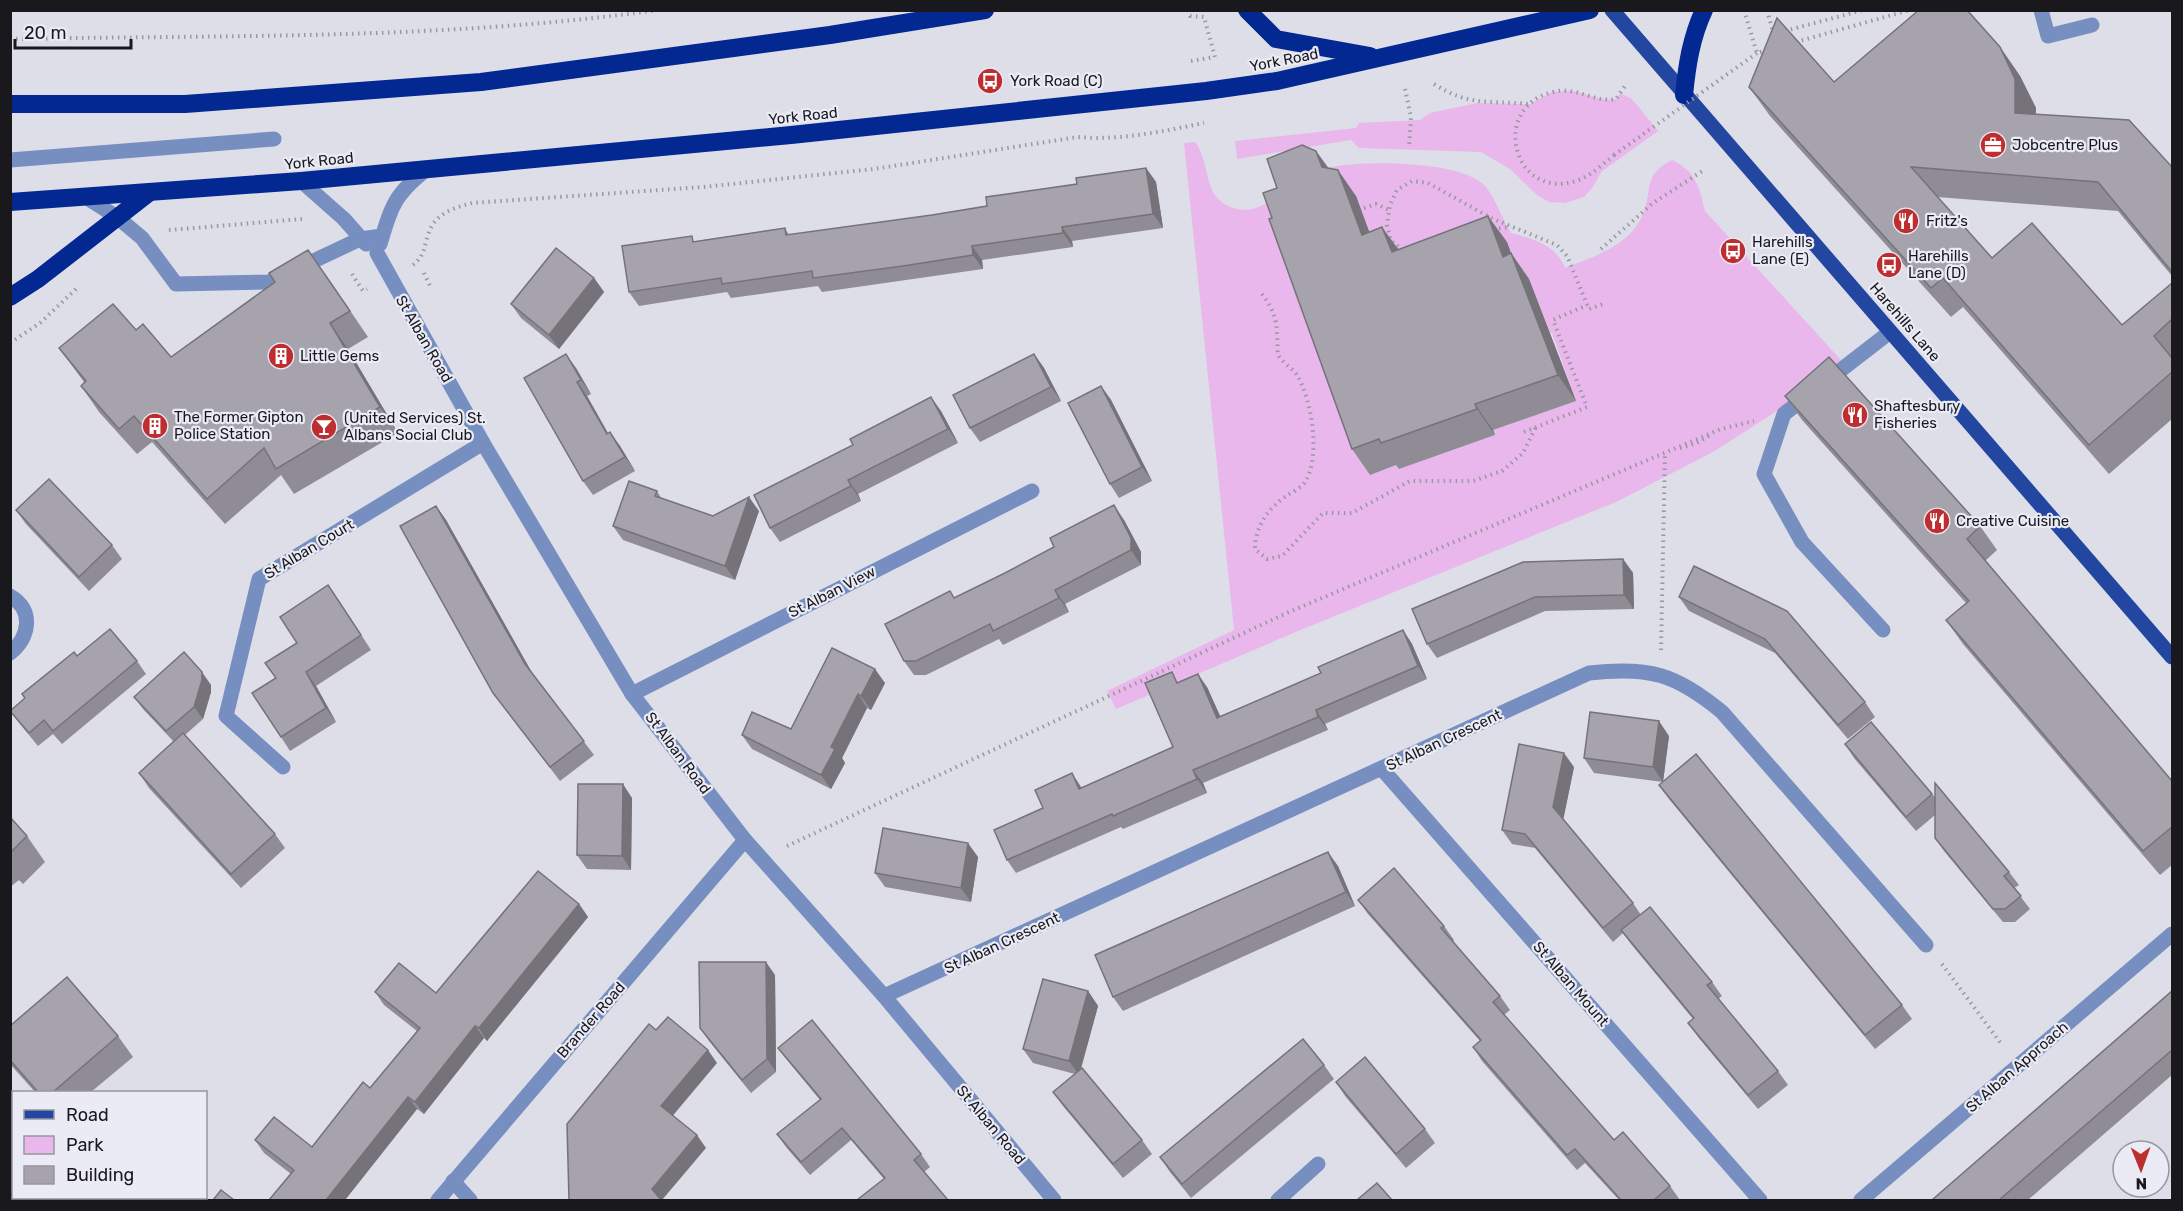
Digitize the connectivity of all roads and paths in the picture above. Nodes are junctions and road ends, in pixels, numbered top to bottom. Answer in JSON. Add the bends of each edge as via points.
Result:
{"nodes":[{"id":1,"x":658,"y":10,"type":"edge"},
{"id":2,"x":985,"y":10,"type":"edge"},
{"id":3,"x":1247,"y":10,"type":"edge"},
{"id":4,"x":1590,"y":10,"type":"edge"},
{"id":5,"x":1611,"y":10,"type":"edge"},
{"id":6,"x":1704,"y":10,"type":"edge"},
{"id":7,"x":1744,"y":10,"type":"edge"},
{"id":8,"x":1767,"y":10,"type":"edge"},
{"id":9,"x":1863,"y":10,"type":"edge"},
{"id":10,"x":1910,"y":10,"type":"edge"},
{"id":11,"x":2041,"y":10,"type":"edge"},
{"id":12,"x":2092,"y":25,"type":"dead end"},
{"id":13,"x":10,"y":39,"type":"edge"},
{"id":14,"x":1790,"y":44,"type":"edge"},
{"id":15,"x":1779,"y":47,"type":"edge"},
{"id":16,"x":1757,"y":53,"type":"junction"},
{"id":17,"x":1378,"y":58,"type":"junction"},
{"id":18,"x":1434,"y":84,"type":"dead end"},
{"id":19,"x":1625,"y":86,"type":"dead end"},
{"id":20,"x":1405,"y":89,"type":"dead end"},
{"id":21,"x":1684,"y":95,"type":"junction"},
{"id":22,"x":10,"y":104,"type":"edge"},
{"id":23,"x":1530,"y":104,"type":"junction"},
{"id":24,"x":1094,"y":138,"type":"dead end"},
{"id":25,"x":274,"y":139,"type":"dead end"},
{"id":26,"x":1409,"y":148,"type":"dead end"},
{"id":27,"x":10,"y":160,"type":"edge"},
{"id":28,"x":428,"y":168,"type":"junction"},
{"id":29,"x":1704,"y":170,"type":"dead end"},
{"id":30,"x":301,"y":181,"type":"junction"},
{"id":31,"x":150,"y":192,"type":"junction"},
{"id":32,"x":87,"y":198,"type":"junction"},
{"id":33,"x":10,"y":202,"type":"edge"},
{"id":34,"x":1364,"y":208,"type":"dead end"},
{"id":35,"x":1389,"y":210,"type":"junction"},
{"id":36,"x":117,"y":217,"type":"junction"},
{"id":37,"x":1511,"y":227,"type":"junction"},
{"id":38,"x":1487,"y":231,"type":"edge"},
{"id":39,"x":382,"y":236,"type":"junction"},
{"id":40,"x":142,"y":238,"type":"junction"},
{"id":41,"x":360,"y":239,"type":"junction"},
{"id":42,"x":338,"y":249,"type":"junction"},
{"id":43,"x":1601,"y":249,"type":"dead end"},
{"id":44,"x":1405,"y":252,"type":"edge"},
{"id":45,"x":377,"y":253,"type":"junction"},
{"id":46,"x":390,"y":278,"type":"junction"},
{"id":47,"x":81,"y":281,"type":"dead end"},
{"id":48,"x":1262,"y":294,"type":"dead end"},
{"id":49,"x":10,"y":297,"type":"edge"},
{"id":50,"x":1603,"y":304,"type":"dead end"},
{"id":51,"x":1587,"y":305,"type":"junction"},
{"id":52,"x":1890,"y":333,"type":"junction"},
{"id":53,"x":10,"y":343,"type":"edge"},
{"id":54,"x":1784,"y":414,"type":"junction"},
{"id":55,"x":1536,"y":427,"type":"junction"},
{"id":56,"x":1524,"y":432,"type":"dead end"},
{"id":57,"x":483,"y":443,"type":"junction"},
{"id":58,"x":1665,"y":453,"type":"junction"},
{"id":59,"x":1032,"y":490,"type":"dead end"},
{"id":60,"x":10,"y":596,"type":"edge"},
{"id":61,"x":1882,"y":630,"type":"dead end"},
{"id":62,"x":10,"y":653,"type":"edge"},
{"id":63,"x":2172,"y":657,"type":"edge"},
{"id":64,"x":1661,"y":674,"type":"junction"},
{"id":65,"x":632,"y":694,"type":"junction"},
{"id":66,"x":283,"y":767,"type":"dead end"},
{"id":67,"x":1382,"y":769,"type":"junction"},
{"id":68,"x":745,"y":840,"type":"junction"},
{"id":69,"x":760,"y":858,"type":"junction"},
{"id":70,"x":2172,"y":934,"type":"edge"},
{"id":71,"x":1926,"y":945,"type":"joint"},
{"id":72,"x":884,"y":996,"type":"junction"},
{"id":73,"x":1998,"y":1038,"type":"dead end"},
{"id":74,"x":1318,"y":1164,"type":"dead end"},
{"id":75,"x":453,"y":1181,"type":"junction"},
{"id":76,"x":438,"y":1200,"type":"edge"},
{"id":77,"x":470,"y":1200,"type":"edge"},
{"id":78,"x":1054,"y":1200,"type":"edge"},
{"id":79,"x":1278,"y":1200,"type":"edge"},
{"id":80,"x":1760,"y":1200,"type":"edge"},
{"id":81,"x":1861,"y":1200,"type":"edge"}],
"edges":[{"from":1,"to":13,"type":"path","via":[[614,17],[397,32]]},
{"from":2,"to":22,"type":"highway","via":[[481,82],[185,104]]},
{"from":3,"to":17,"type":"highway","via":[[1276,39]]},
{"from":4,"to":17,"type":"highway","name":"York Road"},
{"from":5,"to":21,"type":"main road","name":"Harehills Lane"},
{"from":6,"to":21,"type":"highway","via":[[1692,42]]},
{"from":7,"to":16,"type":"path"},
{"from":8,"to":9,"type":"path","via":[[1773,34]]},
{"from":10,"to":14,"type":"path"},
{"from":11,"to":12,"type":"street","via":[[2048,36]]},
{"from":15,"to":16,"type":"path"},
{"from":16,"to":23,"type":"path","bridge":true,"via":[[1576,181],[1546,180],[1528,172],[1518,159],[1514,140],[1523,111]]},
{"from":17,"to":28,"type":"highway","name":"York Road","via":[[1277,81],[1206,91]]},
{"from":18,"to":23,"type":"path","via":[[1452,96],[1477,103]]},
{"from":19,"to":23,"type":"path","via":[[1616,99],[1602,101],[1582,91],[1552,92]]},
{"from":20,"to":26,"type":"path","via":[[1411,117]]},
{"from":21,"to":52,"type":"main road","name":"Harehills Lane"},
{"from":24,"to":46,"type":"path","via":[[1078,136],[852,172],[472,203],[452,208],[437,219],[417,262]]},
{"from":25,"to":27,"type":"street"},
{"from":28,"to":30,"type":"highway","name":"York Road"},
{"from":28,"to":39,"type":"street","via":[[403,188],[392,203]]},
{"from":29,"to":43,"type":"path","via":[[1653,202]]},
{"from":30,"to":31,"type":"highway","name":"York Road"},
{"from":30,"to":41,"type":"street","name":"St Alban Road","via":[[344,219]]},
{"from":31,"to":32,"type":"highway","name":"York Road"},
{"from":31,"to":36,"type":"highway"},
{"from":32,"to":33,"type":"highway","name":"York Road"},
{"from":32,"to":36,"type":"street"},
{"from":34,"to":35,"type":"path","via":[[1376,204]]},
{"from":35,"to":37,"type":"path","via":[[1397,190],[1412,181],[1428,183]]},
{"from":35,"to":44,"type":"path","via":[[1391,241]]},
{"from":36,"to":40,"type":"street"},
{"from":36,"to":49,"type":"highway"},
{"from":37,"to":38,"type":"path"},
{"from":37,"to":51,"type":"path","via":[[1557,245],[1567,256]]},
{"from":39,"to":41,"type":"street"},
{"from":39,"to":45,"type":"street"},
{"from":40,"to":42,"type":"path","via":[[159,231],[295,219],[314,224]]},
{"from":40,"to":42,"type":"street","via":[[176,284],[269,282]]},
{"from":41,"to":42,"type":"street"},
{"from":41,"to":45,"type":"street","name":"St Alban Road"},
{"from":42,"to":46,"type":"path","via":[[363,291]]},
{"from":45,"to":46,"type":"street","name":"St Alban Road"},
{"from":46,"to":57,"type":"street","name":"St Alban Road"},
{"from":47,"to":53,"type":"path","via":[[40,323]]},
{"from":48,"to":55,"type":"path","via":[[1277,323],[1278,355],[1297,375],[1308,403],[1313,437],[1313,464],[1304,484],[1264,517],[1255,533],[1255,549],[1267,559],[1282,556],[1323,513],[1352,513],[1410,481],[1473,481],[1502,471],[1523,453]]},
{"from":50,"to":51,"type":"path","via":[[1589,309]]},
{"from":51,"to":55,"type":"path","via":[[1553,320],[1587,407]]},
{"from":52,"to":54,"type":"street"},
{"from":52,"to":63,"type":"main road","name":"Harehills Lane"},
{"from":54,"to":58,"type":"path","via":[[1721,429]]},
{"from":54,"to":61,"type":"street","via":[[1764,474],[1802,542]]},
{"from":55,"to":56,"type":"path"},
{"from":57,"to":65,"type":"street","name":"St Alban Road"},
{"from":57,"to":66,"type":"street","name":"St Alban Court","via":[[259,579],[226,716]]},
{"from":58,"to":64,"type":"path"},
{"from":58,"to":69,"type":"path","via":[[1289,612]]},
{"from":59,"to":65,"type":"street","name":"St Alban View"},
{"from":60,"to":62,"type":"street","via":[[23,607],[28,626],[20,645]]},
{"from":64,"to":67,"type":"street","name":"St Alban Crescent","via":[[1625,669],[1589,673]]},
{"from":64,"to":71,"type":"street","name":"St Alban Crescent","via":[[1695,689],[1722,712]]},
{"from":65,"to":68,"type":"street","name":"St Alban Road"},
{"from":67,"to":72,"type":"street","name":"St Alban Crescent"},
{"from":67,"to":80,"type":"street","name":"St Alban Mount"},
{"from":68,"to":69,"type":"street","name":"St Alban Road"},
{"from":68,"to":75,"type":"street","name":"Brander Road"},
{"from":69,"to":72,"type":"street","name":"St Alban Road"},
{"from":70,"to":81,"type":"street","name":"St Alban Approach"},
{"from":71,"to":73,"type":"path"},
{"from":72,"to":78,"type":"street","name":"St Alban Road"},
{"from":74,"to":79,"type":"street"},
{"from":75,"to":76,"type":"street","name":"Brander Road"},
{"from":75,"to":77,"type":"street"}]}
